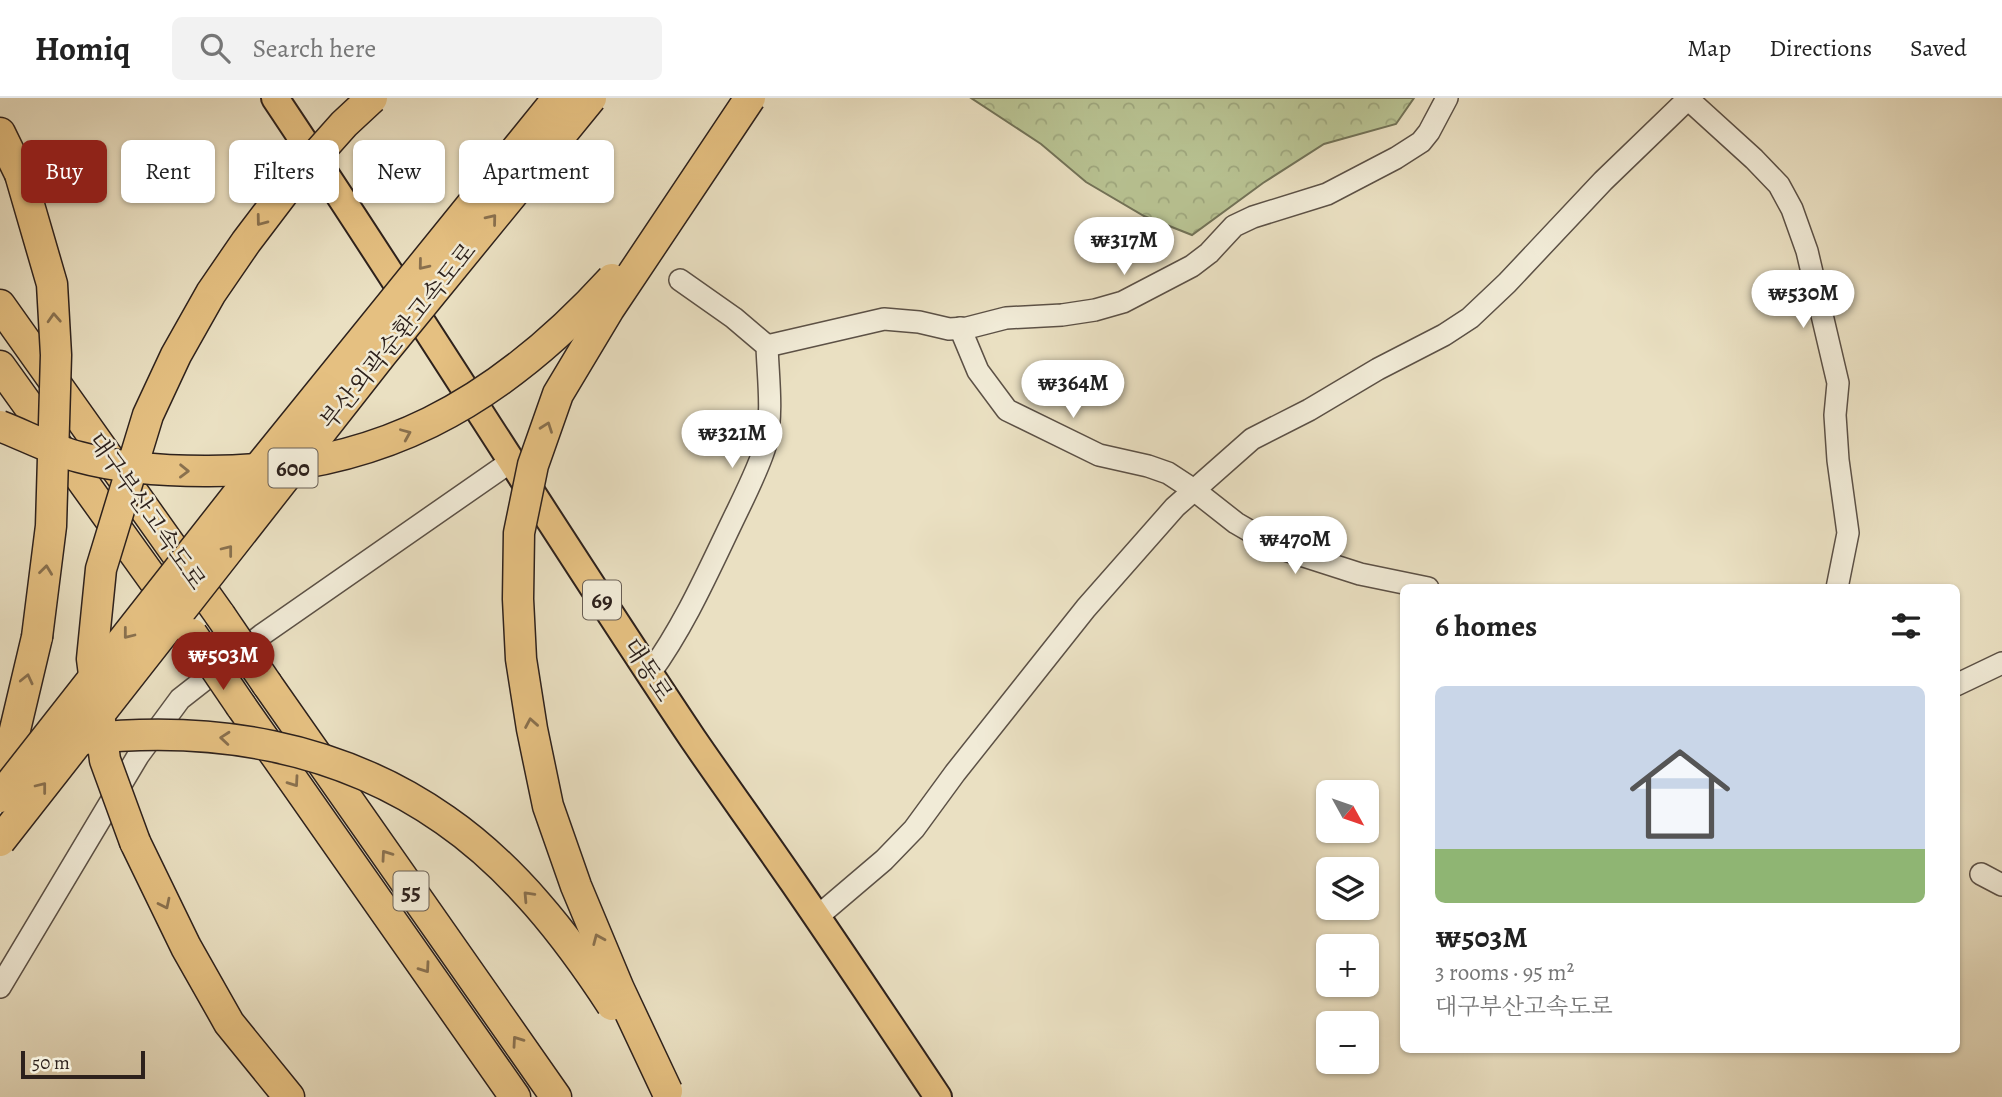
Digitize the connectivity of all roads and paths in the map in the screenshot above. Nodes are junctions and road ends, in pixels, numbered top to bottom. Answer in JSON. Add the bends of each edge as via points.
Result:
{"nodes":[{"id":1,"x":275,"y":98,"type":"edge"},
{"id":2,"x":372,"y":98,"type":"edge"},
{"id":3,"x":558,"y":98,"type":"edge"},
{"id":4,"x":591,"y":98,"type":"edge"},
{"id":5,"x":748,"y":98,"type":"edge"},
{"id":6,"x":1447,"y":98,"type":"edge"},
{"id":7,"x":1689,"y":98,"type":"edge"},
{"id":8,"x":0,"y":133,"type":"edge"},
{"id":9,"x":680,"y":280,"type":"dead end"},
{"id":10,"x":0,"y":305,"type":"edge"},
{"id":11,"x":960,"y":328,"type":"junction"},
{"id":12,"x":766,"y":346,"type":"junction"},
{"id":13,"x":0,"y":366,"type":"edge"},
{"id":14,"x":0,"y":425,"type":"edge"},
{"id":15,"x":513,"y":460,"type":"junction"},
{"id":16,"x":1194,"y":490,"type":"junction"},
{"id":17,"x":1409,"y":584,"type":"edge"},
{"id":18,"x":1838,"y":584,"type":"edge"},
{"id":19,"x":2002,"y":663,"type":"edge"},
{"id":20,"x":650,"y":673,"type":"junction"},
{"id":21,"x":1960,"y":683,"type":"edge"},
{"id":22,"x":0,"y":759,"type":"edge"},
{"id":23,"x":0,"y":795,"type":"edge"},
{"id":24,"x":0,"y":841,"type":"edge"},
{"id":25,"x":1981,"y":874,"type":"dead end"},
{"id":26,"x":2002,"y":885,"type":"edge"},
{"id":27,"x":817,"y":918,"type":"junction"},
{"id":28,"x":0,"y":987,"type":"edge"},
{"id":29,"x":668,"y":1094,"type":"edge"},
{"id":30,"x":289,"y":1097,"type":"edge"},
{"id":31,"x":515,"y":1097,"type":"edge"},
{"id":32,"x":556,"y":1097,"type":"edge"},
{"id":33,"x":938,"y":1097,"type":"edge"}],
"edges":[{"from":1,"to":15,"type":"main road","name":"대동로","number":"69"},
{"from":2,"to":30,"type":"highway","one_way":true,"bridge":true,"via":[[286,188],[211,293],[176,355],[148,415],[101,569],[92,659],[104,760],[135,842],[229,1023]]},
{"from":3,"to":23,"type":"highway","name":"부산외곽순환고속도로","number":"600","one_way":true,"bridge":true},
{"from":24,"to":4,"type":"highway","name":"부산외곽순환고속도로","number":"600","one_way":true,"bridge":true,"via":[[382,354]]},
{"from":14,"to":5,"type":"highway","one_way":true,"bridge":true,"via":[[77,457],[173,471],[243,471],[324,461],[383,444],[429,424],[489,389],[552,340],[593,300],[638,250]]},
{"from":29,"to":5,"type":"highway","one_way":true,"bridge":true,"via":[[619,989],[548,806],[521,659],[519,533],[533,465],[558,394]]},
{"from":6,"to":11,"type":"street","via":[[1421,142],[1396,158],[1327,194],[1234,226],[1192,266],[1123,302],[1062,316],[1006,318]]},
{"from":7,"to":16,"type":"street","via":[[1470,318],[1252,439]]},
{"from":7,"to":18,"type":"street","via":[[1779,185],[1807,251],[1838,383],[1838,460],[1849,533]]},
{"from":23,"to":8,"type":"highway","one_way":true,"bridge":true,"via":[[37,637],[51,526],[56,355],[52,284],[20,174]]},
{"from":9,"to":12,"type":"street"},
{"from":32,"to":10,"type":"highway","name":"대구부산고속도로","number":"55","one_way":true,"bridge":true},
{"from":11,"to":12,"type":"street","via":[[884,319]]},
{"from":11,"to":16,"type":"street","via":[[978,372],[1007,410],[1090,451],[1168,473]]},
{"from":12,"to":20,"type":"street","via":[[766,443],[686,617]]},
{"from":13,"to":31,"type":"highway","name":"대구부산고속도로","number":"55","one_way":true,"bridge":true},
{"from":15,"to":20,"type":"main road","name":"대동로","number":"69"},
{"from":15,"to":28,"type":"street","via":[[262,634],[180,699],[138,755]]},
{"from":16,"to":17,"type":"street","via":[[1236,523],[1279,548]]},
{"from":16,"to":27,"type":"street","via":[[1086,608],[914,829]]},
{"from":19,"to":21,"type":"street"},
{"from":20,"to":27,"type":"main road","name":"대동로","number":"69"},
{"from":29,"to":22,"type":"highway","one_way":true,"bridge":true,"via":[[583,962],[527,893],[445,820],[403,795],[300,751],[240,739],[119,735],[68,741]]},
{"from":25,"to":26,"type":"street"},
{"from":27,"to":33,"type":"main road","name":"대동로","number":"69"}]}
